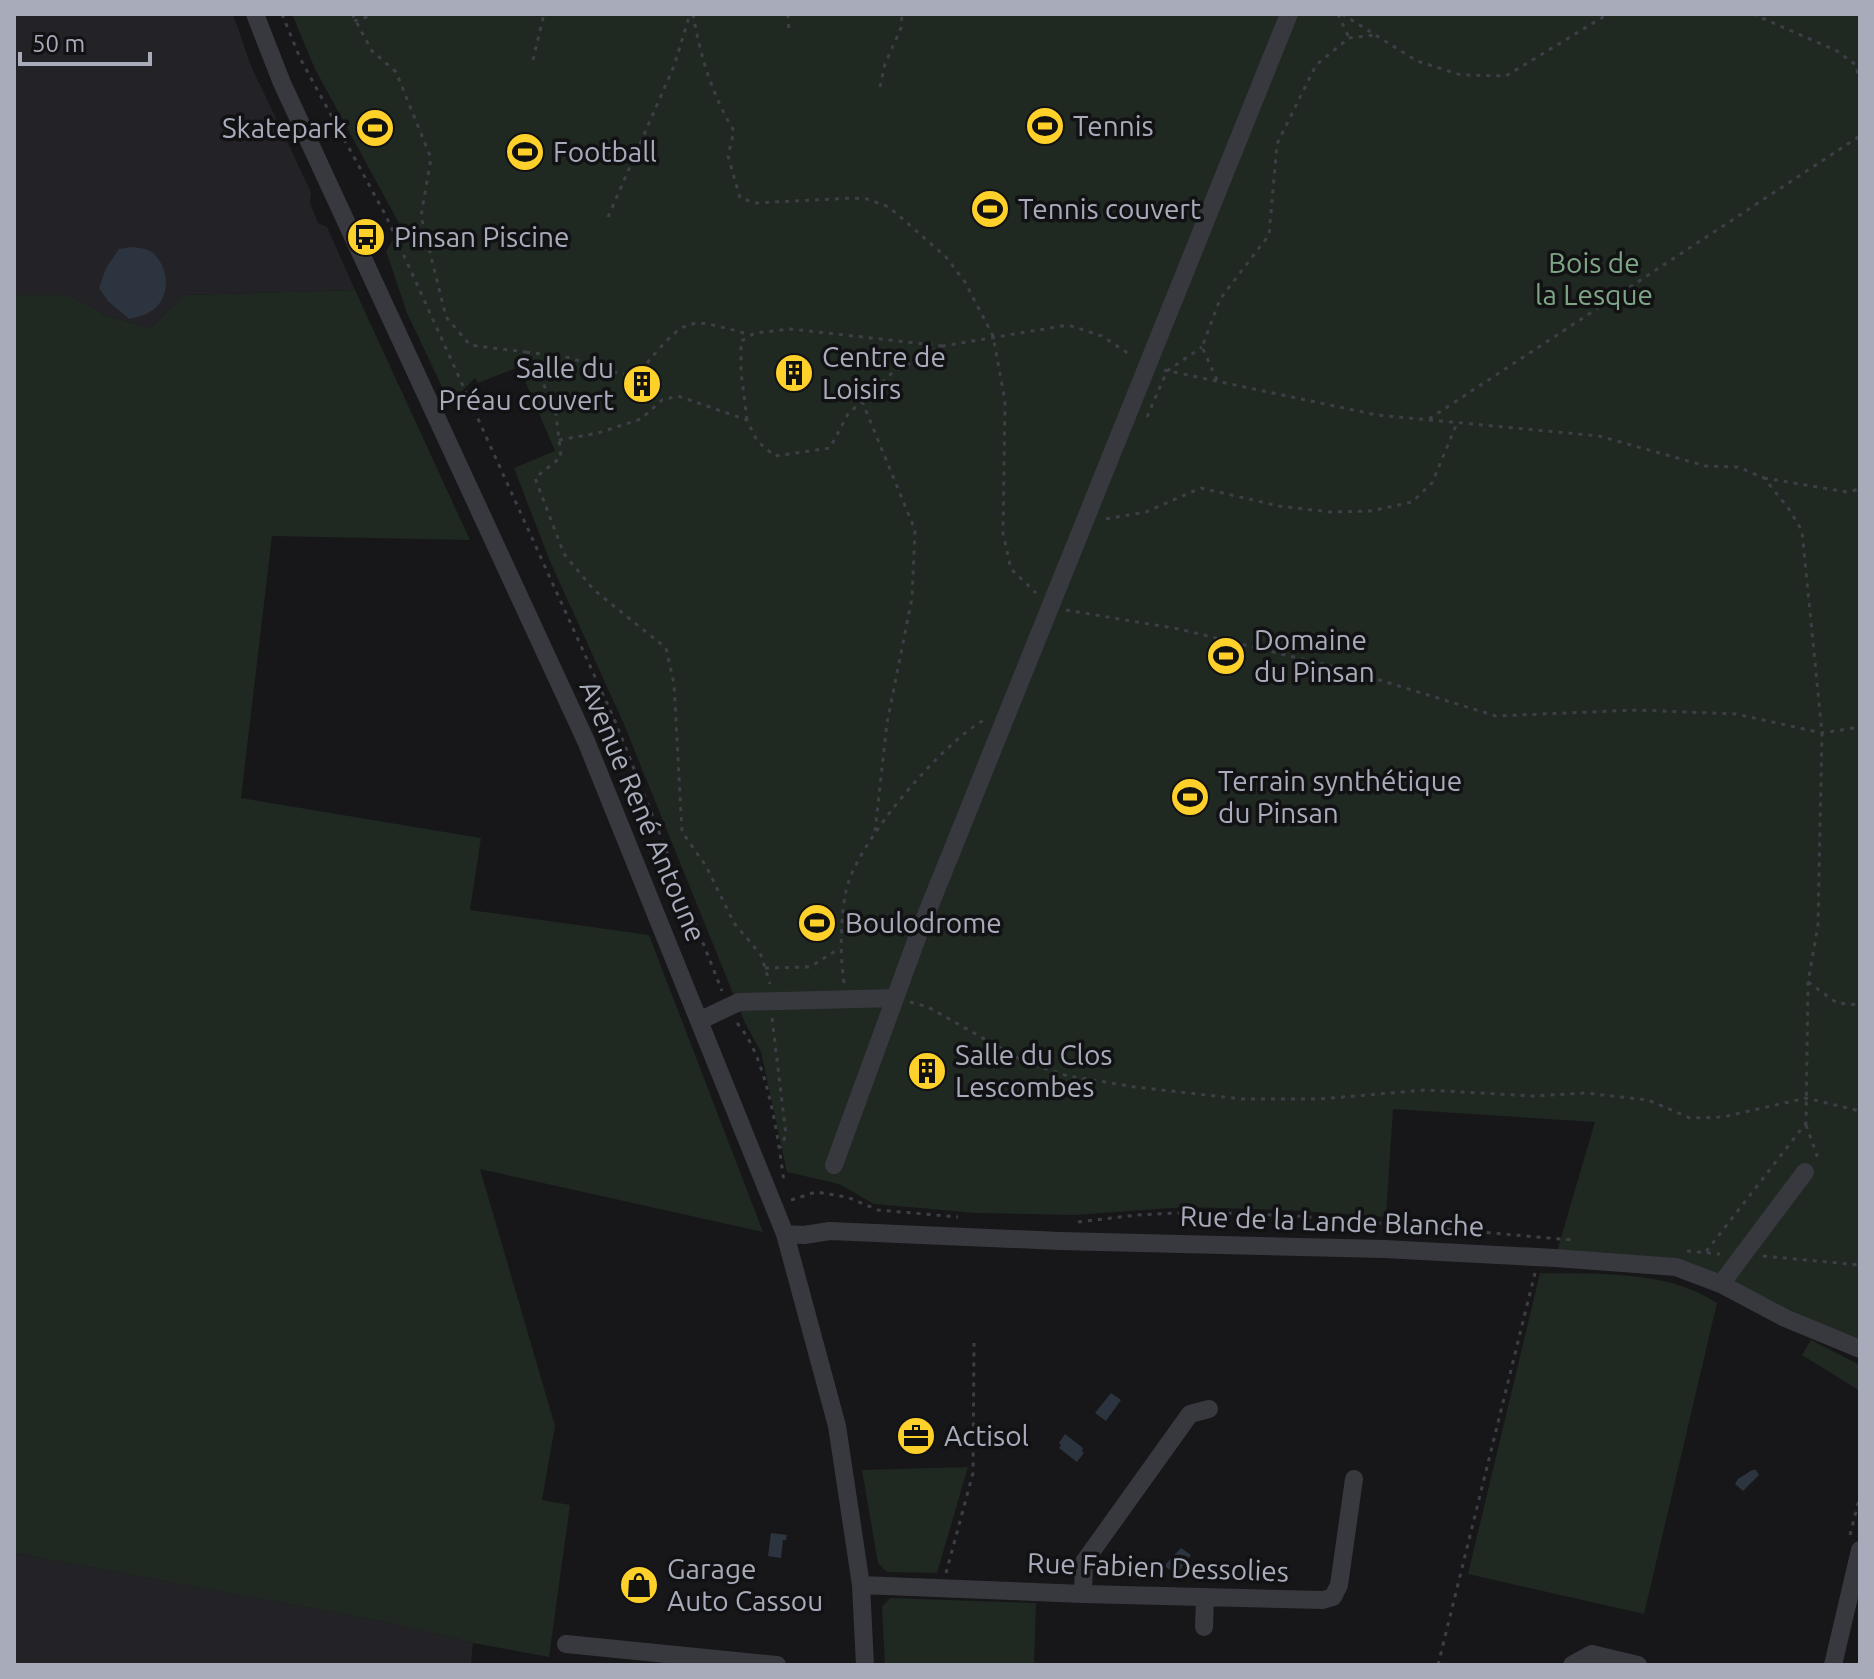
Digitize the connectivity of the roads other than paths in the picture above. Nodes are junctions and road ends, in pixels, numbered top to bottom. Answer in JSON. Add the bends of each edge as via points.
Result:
{"nodes":[{"id":1,"x":255,"y":14,"type":"edge"},
{"id":2,"x":1289,"y":14,"type":"edge"},
{"id":3,"x":895,"y":998,"type":"junction"},
{"id":4,"x":699,"y":1021,"type":"junction"},
{"id":5,"x":834,"y":1165,"type":"dead end"},
{"id":6,"x":1805,"y":1172,"type":"road end"},
{"id":7,"x":785,"y":1234,"type":"junction"},
{"id":8,"x":1713,"y":1280,"type":"junction"},
{"id":9,"x":1860,"y":1349,"type":"edge"},
{"id":10,"x":1209,"y":1409,"type":"dead end"},
{"id":11,"x":1354,"y":1479,"type":"dead end"},
{"id":12,"x":1860,"y":1550,"type":"edge"},
{"id":13,"x":861,"y":1585,"type":"junction"},
{"id":14,"x":1083,"y":1594,"type":"junction"},
{"id":15,"x":1205,"y":1597,"type":"junction"},
{"id":16,"x":1204,"y":1627,"type":"dead end"},
{"id":17,"x":566,"y":1644,"type":"dead end"},
{"id":18,"x":777,"y":1665,"type":"edge"},
{"id":19,"x":865,"y":1665,"type":"edge"},
{"id":20,"x":1572,"y":1665,"type":"edge"},
{"id":21,"x":1638,"y":1665,"type":"edge"},
{"id":22,"x":1833,"y":1665,"type":"edge"}],
"edges":[{"from":1,"to":4,"type":"street","name":"Avenue René Antoune","via":[[282,83],[586,741]]},
{"from":2,"to":3,"type":"street"},
{"from":3,"to":4,"type":"street","via":[[739,1002]]},
{"from":3,"to":5,"type":"street"},
{"from":4,"to":7,"type":"street","name":"Avenue René Antoune"},
{"from":6,"to":8,"type":"street","via":[[1742,1255]]},
{"from":7,"to":8,"type":"street","name":"Rue de la Lande Blanche","via":[[830,1231],[1538,1257],[1676,1267]]},
{"from":7,"to":13,"type":"street","name":"Avenue René Antoune","via":[[837,1426]]},
{"from":8,"to":9,"type":"street","name":"Rue de la Lande Blanche"},
{"from":10,"to":14,"type":"street","via":[[1190,1414],[1084,1562]]},
{"from":11,"to":15,"type":"street","name":"Rue Fabien Dessolies","via":[[1333,1597]]},
{"from":12,"to":22,"type":"street"},
{"from":13,"to":14,"type":"street","name":"Rue Fabien Dessolies"},
{"from":13,"to":19,"type":"street","name":"Avenue René Antoune"},
{"from":14,"to":15,"type":"street","name":"Rue Fabien Dessolies"},
{"from":15,"to":16,"type":"street"},
{"from":17,"to":18,"type":"street"},
{"from":20,"to":21,"type":"street","via":[[1592,1654]]}]}
